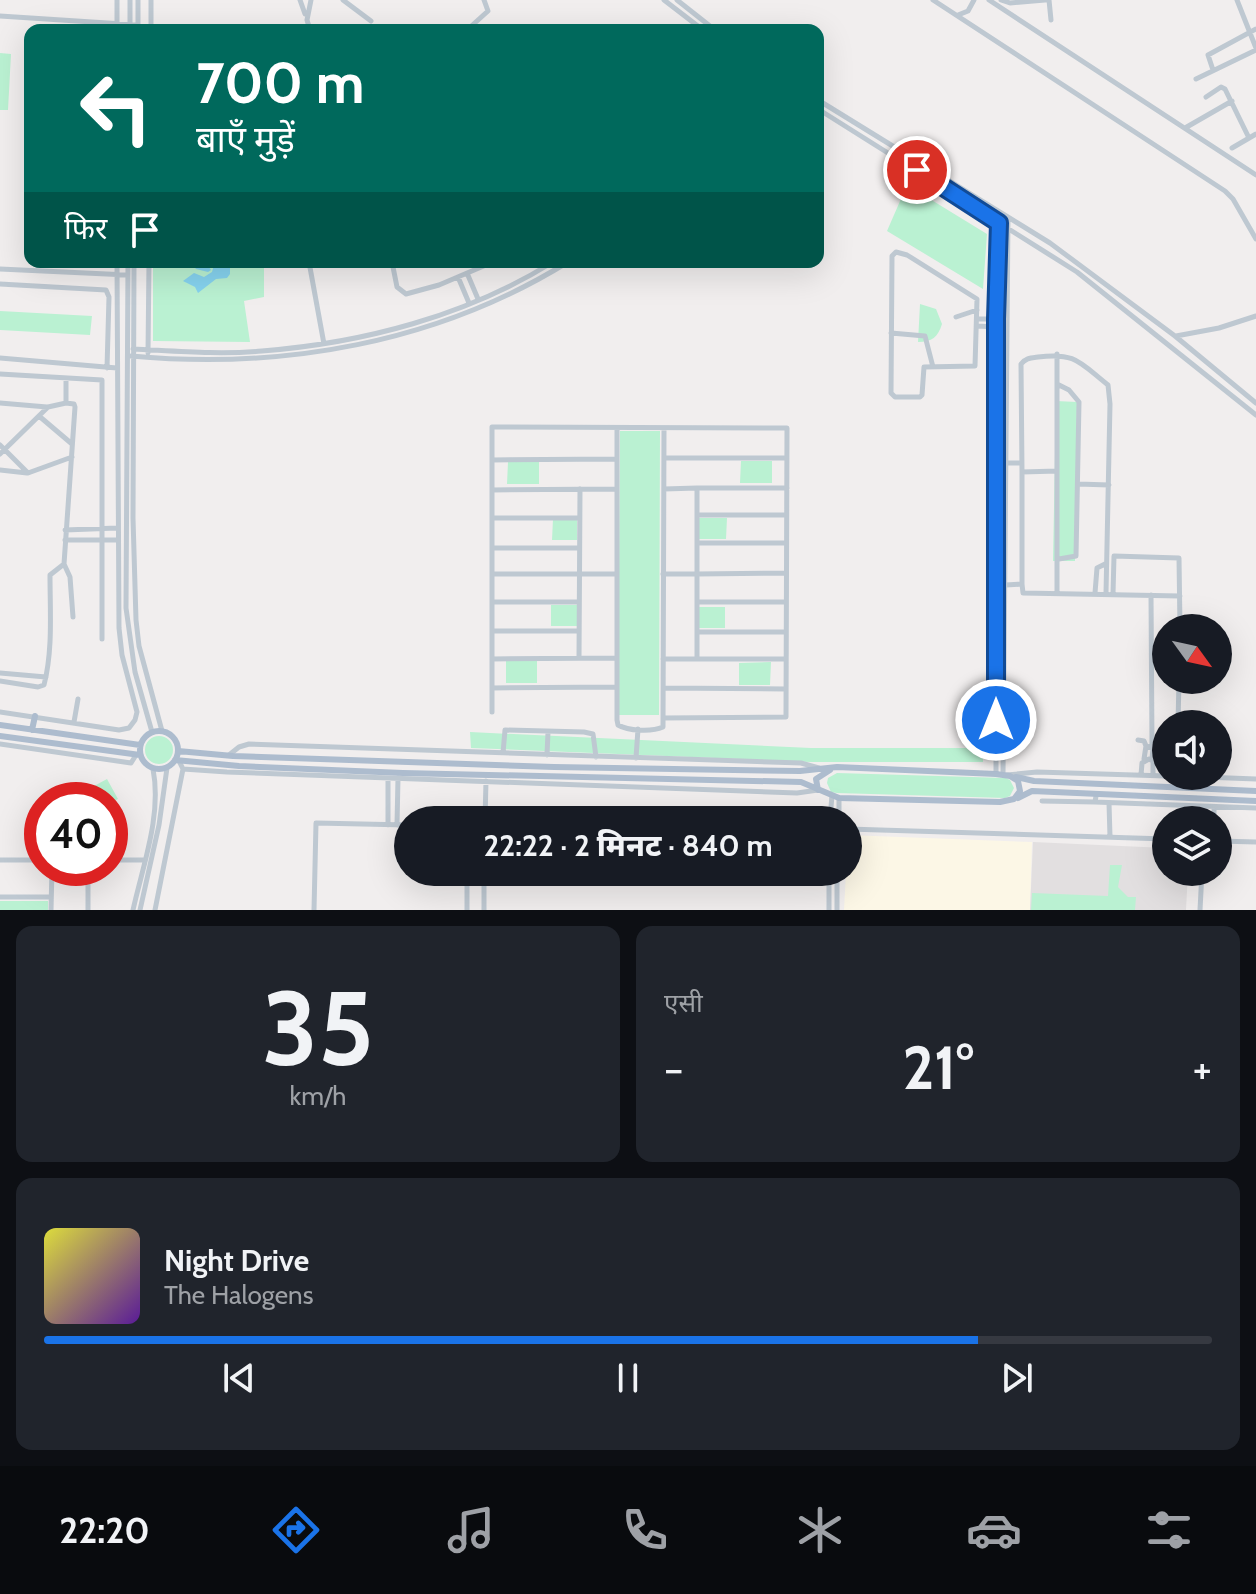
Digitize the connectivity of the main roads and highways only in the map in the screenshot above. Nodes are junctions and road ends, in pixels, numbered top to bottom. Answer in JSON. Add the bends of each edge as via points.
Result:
{"nodes":[{"id":1,"x":35,"y":716,"type":"road end"},
{"id":2,"x":0,"y":725,"type":"edge"},
{"id":3,"x":32,"y":730,"type":"junction"},
{"id":4,"x":0,"y":736,"type":"edge"},
{"id":5,"x":140,"y":745,"type":"junction"},
{"id":6,"x":178,"y":751,"type":"junction"},
{"id":7,"x":138,"y":755,"type":"junction"},
{"id":8,"x":177,"y":761,"type":"junction"},
{"id":9,"x":846,"y":767,"type":"junction"},
{"id":10,"x":1004,"y":775,"type":"junction"},
{"id":11,"x":818,"y":790,"type":"junction"},
{"id":12,"x":1256,"y":791,"type":"edge"},
{"id":13,"x":1014,"y":799,"type":"junction"},
{"id":14,"x":1256,"y":801,"type":"edge"}],
"edges":[{"from":1,"to":3,"type":"main road"},
{"from":2,"to":3,"type":"main road"},
{"from":3,"to":5,"type":"main road"},
{"from":4,"to":7,"type":"main road"},
{"from":5,"to":6,"type":"main road","via":[[144,737],[162,731],[172,736]]},
{"from":5,"to":7,"type":"main road"},
{"from":6,"to":8,"type":"main road"},
{"from":6,"to":9,"type":"main road","via":[[569,768]]},
{"from":7,"to":8,"type":"main road","via":[[153,769]]},
{"from":8,"to":11,"type":"main road","via":[[486,779],[801,782]]},
{"from":9,"to":10,"type":"main road"},
{"from":9,"to":11,"type":"main road","via":[[820,775]]},
{"from":10,"to":12,"type":"main road","via":[[1034,781]]},
{"from":10,"to":13,"type":"main road","via":[[1018,781],[1020,791]]},
{"from":11,"to":13,"type":"main road","via":[[835,797]]},
{"from":13,"to":14,"type":"main road","via":[[1032,791],[1096,799]]}]}
